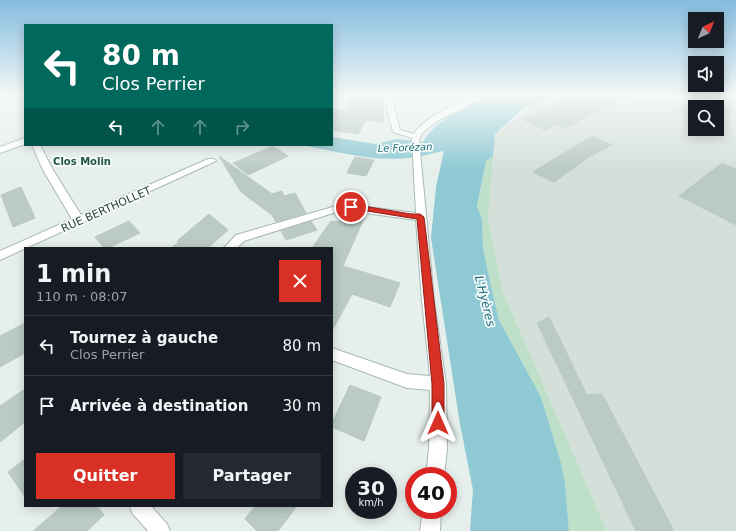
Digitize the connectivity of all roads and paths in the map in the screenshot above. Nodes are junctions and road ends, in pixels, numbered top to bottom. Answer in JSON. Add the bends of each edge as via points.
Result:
{"nodes":[{"id":1,"x":392,"y":121,"type":"edge"},
{"id":2,"x":431,"y":121,"type":"edge"},
{"id":3,"x":415,"y":139,"type":"junction"},
{"id":4,"x":24,"y":141,"type":"edge"},
{"id":5,"x":36,"y":146,"type":"edge"},
{"id":6,"x":0,"y":150,"type":"edge"},
{"id":7,"x":211,"y":161,"type":"dead end"},
{"id":8,"x":420,"y":217,"type":"junction"},
{"id":9,"x":79,"y":221,"type":"junction"},
{"id":10,"x":231,"y":247,"type":"edge"},
{"id":11,"x":0,"y":256,"type":"edge"},
{"id":12,"x":333,"y":354,"type":"edge"},
{"id":13,"x":438,"y":384,"type":"junction"},
{"id":14,"x":436,"y":467,"type":"edge"},
{"id":15,"x":140,"y":507,"type":"edge"},
{"id":16,"x":431,"y":519,"type":"edge"},
{"id":17,"x":160,"y":531,"type":"edge"},
{"id":18,"x":430,"y":531,"type":"edge"}],
"edges":[{"from":1,"to":3,"type":"street","via":[[397,132]]},
{"from":2,"to":3,"type":"street"},
{"from":3,"to":8,"type":"street"},
{"from":4,"to":6,"type":"street"},
{"from":5,"to":9,"type":"street"},
{"from":7,"to":9,"type":"street","name":"RUE BERTHOLLET"},
{"from":8,"to":10,"type":"street","via":[[343,207],[240,238]]},
{"from":8,"to":13,"type":"street"},
{"from":9,"to":11,"type":"street","name":"RUE BERTHOLLET"},
{"from":12,"to":13,"type":"street","via":[[407,381]]},
{"from":13,"to":14,"type":"street"},
{"from":15,"to":17,"type":"street"},
{"from":16,"to":18,"type":"street"}]}
